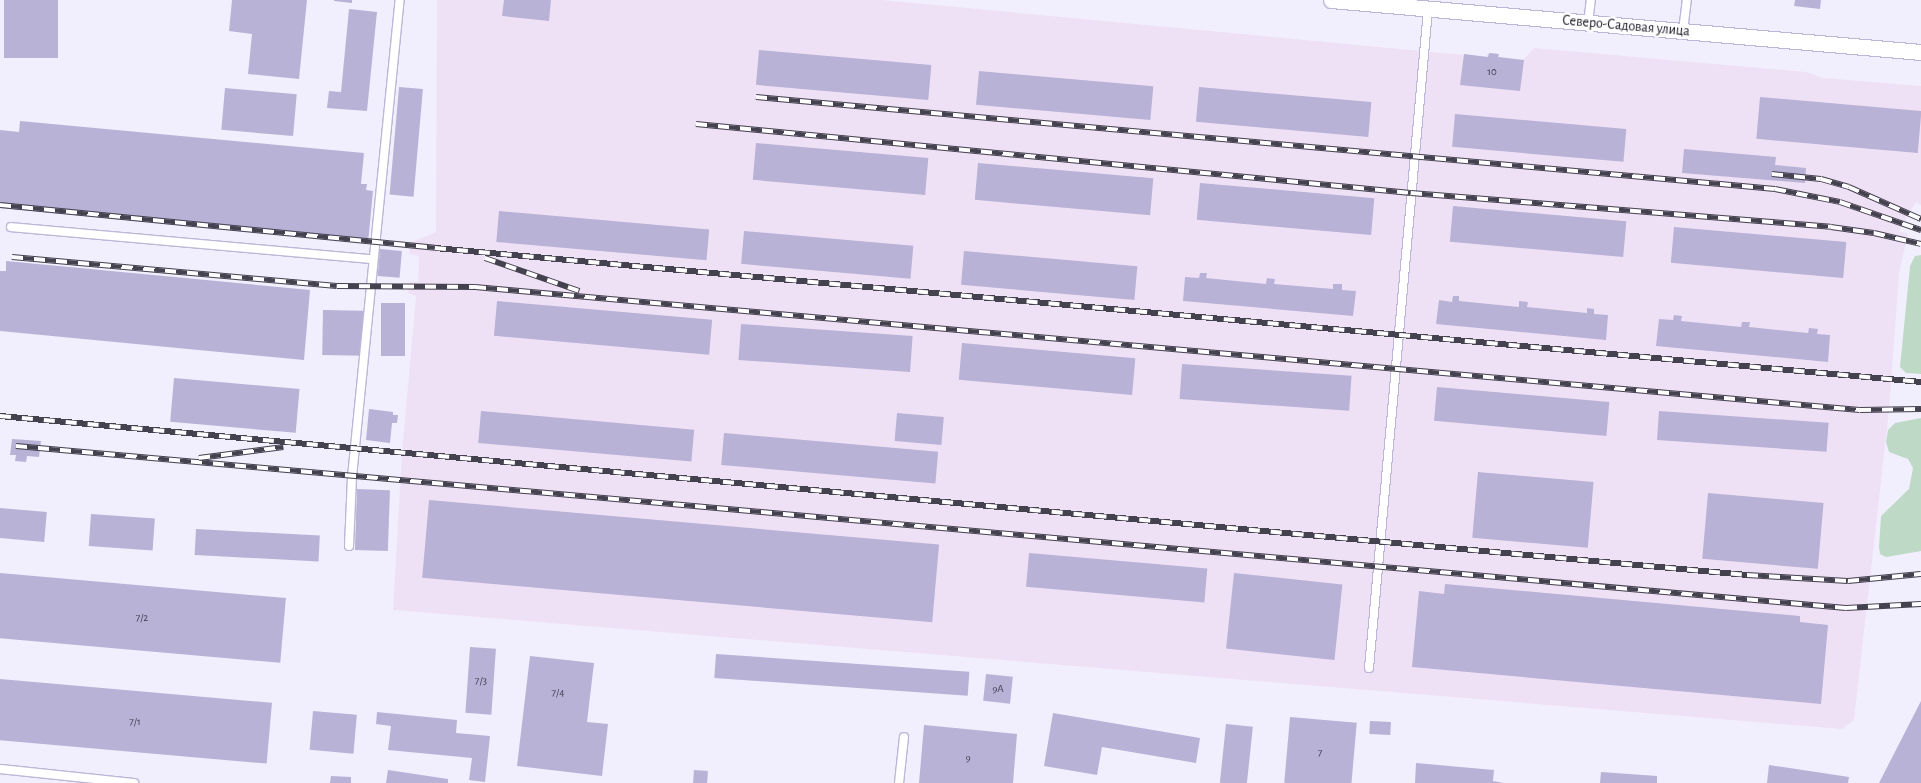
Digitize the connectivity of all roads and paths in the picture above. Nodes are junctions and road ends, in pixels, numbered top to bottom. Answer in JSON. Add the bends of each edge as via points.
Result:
{"nodes":[{"id":1,"x":400,"y":0,"type":"edge"},
{"id":2,"x":1331,"y":0,"type":"edge"},
{"id":3,"x":1591,"y":0,"type":"edge"},
{"id":4,"x":1687,"y":0,"type":"edge"},
{"id":5,"x":1428,"y":9,"type":"junction"},
{"id":6,"x":1588,"y":23,"type":"junction"},
{"id":7,"x":1684,"y":31,"type":"junction"},
{"id":8,"x":1921,"y":52,"type":"edge"},
{"id":9,"x":11,"y":226,"type":"dead end"},
{"id":10,"x":373,"y":259,"type":"junction"},
{"id":11,"x":349,"y":546,"type":"dead end"},
{"id":12,"x":1369,"y":668,"type":"dead end"},
{"id":13,"x":904,"y":737,"type":"dead end"},
{"id":14,"x":0,"y":769,"type":"edge"},
{"id":15,"x":134,"y":783,"type":"edge"},
{"id":16,"x":899,"y":783,"type":"edge"}],
"edges":[{"from":1,"to":10,"type":"lane"},
{"from":2,"to":5,"type":"street","name":"Северо-Садовая улица"},
{"from":3,"to":6,"type":"lane"},
{"from":4,"to":7,"type":"lane"},
{"from":5,"to":6,"type":"street","name":"Северо-Садовая улица"},
{"from":5,"to":12,"type":"lane"},
{"from":6,"to":7,"type":"street","name":"Северо-Садовая улица"},
{"from":7,"to":8,"type":"street","name":"Северо-Садовая улица"},
{"from":9,"to":10,"type":"lane"},
{"from":10,"to":11,"type":"lane","via":[[352,477]]},
{"from":13,"to":16,"type":"lane"},
{"from":14,"to":15,"type":"lane"}]}
